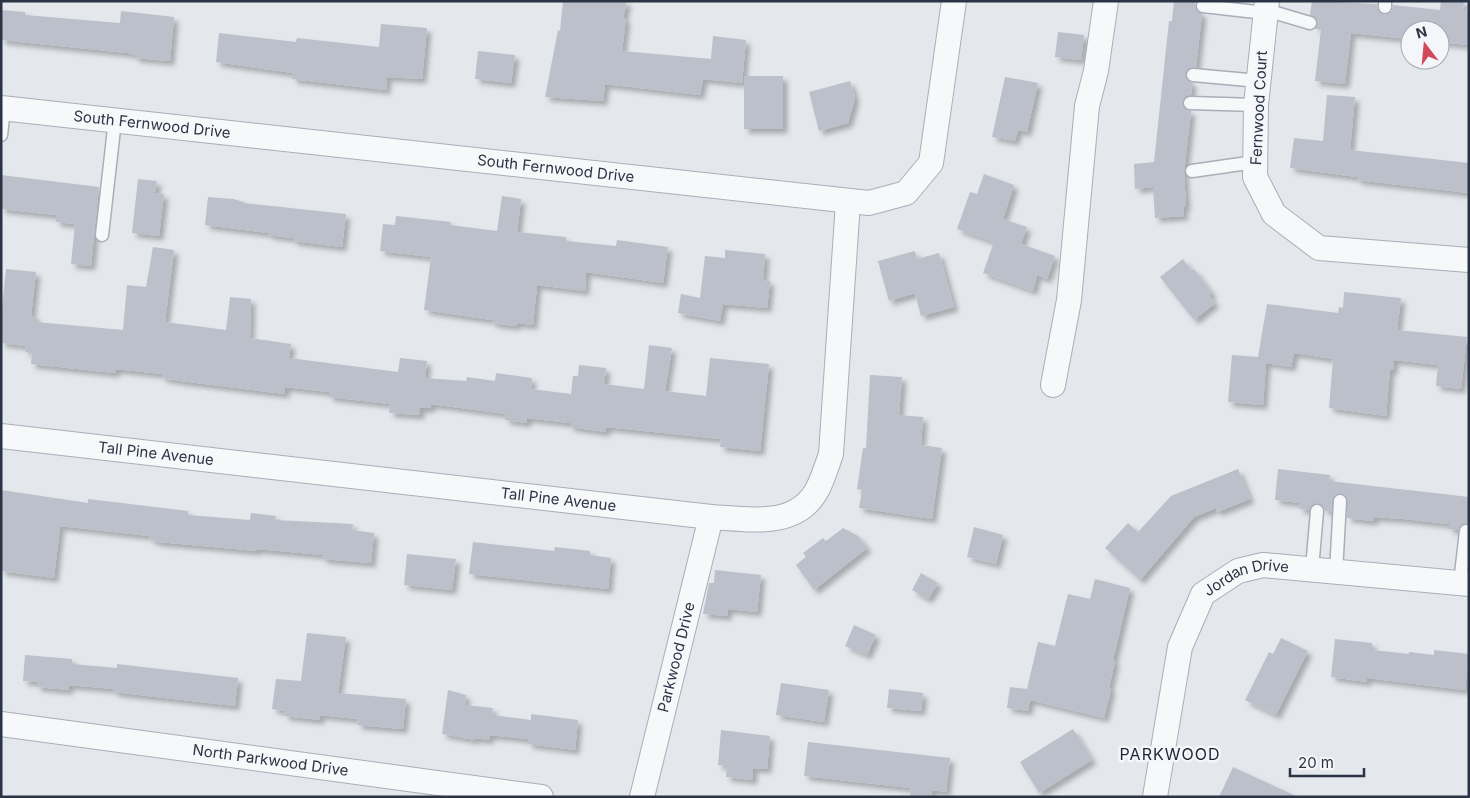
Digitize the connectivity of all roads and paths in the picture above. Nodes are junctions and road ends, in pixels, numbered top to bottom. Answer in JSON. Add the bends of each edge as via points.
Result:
{"nodes":[{"id":1,"x":954,"y":1,"type":"edge"},
{"id":2,"x":1106,"y":1,"type":"edge"},
{"id":3,"x":1203,"y":6,"type":"dead end"},
{"id":4,"x":1266,"y":8,"type":"edge"},
{"id":5,"x":1310,"y":23,"type":"dead end"},
{"id":6,"x":1193,"y":76,"type":"dead end"},
{"id":7,"x":1259,"y":81,"type":"junction"},
{"id":8,"x":1190,"y":103,"type":"dead end"},
{"id":9,"x":1256,"y":105,"type":"junction"},
{"id":10,"x":2,"y":108,"type":"edge"},
{"id":11,"x":115,"y":120,"type":"junction"},
{"id":12,"x":1,"y":135,"type":"edge"},
{"id":13,"x":1255,"y":162,"type":"junction"},
{"id":14,"x":1192,"y":171,"type":"dead end"},
{"id":15,"x":848,"y":202,"type":"junction"},
{"id":16,"x":102,"y":235,"type":"dead end"},
{"id":17,"x":1469,"y":260,"type":"edge"},
{"id":18,"x":1053,"y":385,"type":"dead end"},
{"id":19,"x":1,"y":436,"type":"edge"},
{"id":20,"x":1340,"y":501,"type":"dead end"},
{"id":21,"x":1317,"y":511,"type":"dead end"},
{"id":22,"x":711,"y":517,"type":"junction"},
{"id":23,"x":1466,"y":531,"type":"dead end"},
{"id":24,"x":1312,"y":569,"type":"junction"},
{"id":25,"x":1336,"y":572,"type":"junction"},
{"id":26,"x":1464,"y":584,"type":"edge"},
{"id":27,"x":1,"y":724,"type":"edge"},
{"id":28,"x":541,"y":797,"type":"edge"},
{"id":29,"x":642,"y":797,"type":"edge"},
{"id":30,"x":1155,"y":797,"type":"edge"}],
"edges":[{"from":1,"to":15,"type":"street","name":"South Fernwood Drive","via":[[931,163],[906,193],[869,203]]},
{"from":2,"to":18,"type":"street","via":[[1096,71],[1087,106],[1069,300]]},
{"from":3,"to":4,"type":"lane"},
{"from":4,"to":5,"type":"lane"},
{"from":4,"to":7,"type":"street","name":"Fernwood Court"},
{"from":6,"to":7,"type":"lane"},
{"from":7,"to":9,"type":"street","name":"Fernwood Court"},
{"from":8,"to":9,"type":"lane"},
{"from":9,"to":13,"type":"street","name":"Fernwood Court"},
{"from":10,"to":11,"type":"street","name":"South Fernwood Drive"},
{"from":10,"to":12,"type":"lane"},
{"from":11,"to":15,"type":"street","name":"South Fernwood Drive"},
{"from":11,"to":16,"type":"lane"},
{"from":13,"to":14,"type":"lane"},
{"from":13,"to":17,"type":"street","name":"Fernwood Court","via":[[1255,177],[1274,214],[1319,248]]},
{"from":15,"to":22,"type":"street","name":"Tall Pine Avenue","via":[[831,454],[817,491],[799,510],[775,520]]},
{"from":19,"to":22,"type":"street","name":"Tall Pine Avenue"},
{"from":20,"to":25,"type":"lane"},
{"from":21,"to":24,"type":"lane"},
{"from":22,"to":29,"type":"street","name":"Parkwood Drive"},
{"from":23,"to":26,"type":"lane"},
{"from":24,"to":25,"type":"street","name":"Jordan Drive"},
{"from":24,"to":30,"type":"street","name":"Jordan Drive","via":[[1263,565],[1238,571],[1203,594],[1180,647]]},
{"from":25,"to":26,"type":"street","name":"Jordan Drive"},
{"from":27,"to":28,"type":"street","name":"North Parkwood Drive"}]}
